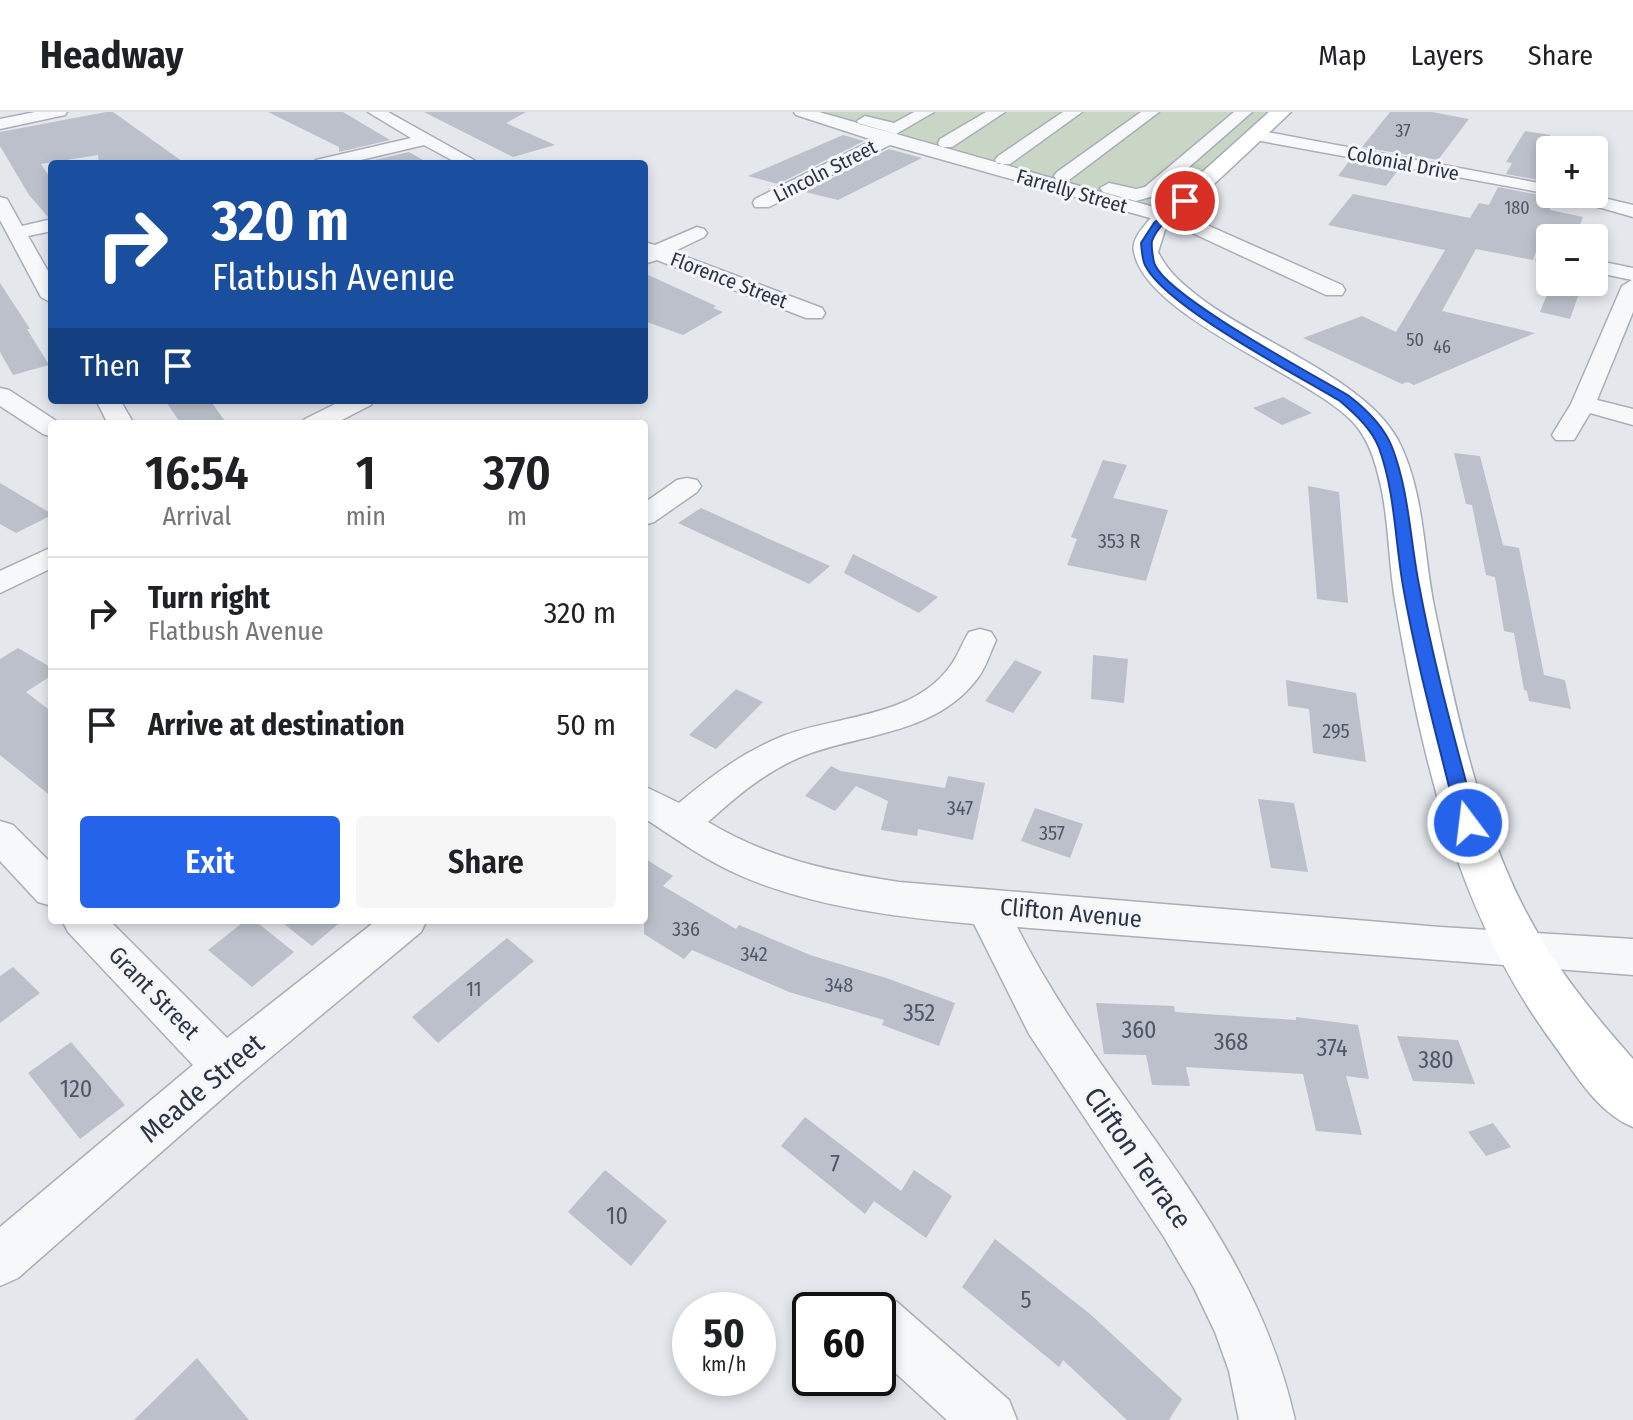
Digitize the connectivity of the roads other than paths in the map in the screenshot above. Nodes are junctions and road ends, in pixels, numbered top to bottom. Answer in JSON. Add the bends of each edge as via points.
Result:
{"nodes":[{"id":1,"x":59,"y":112,"type":"edge"},
{"id":2,"x":376,"y":112,"type":"edge"},
{"id":3,"x":802,"y":112,"type":"edge"},
{"id":4,"x":926,"y":112,"type":"edge"},
{"id":5,"x":997,"y":112,"type":"edge"},
{"id":6,"x":1074,"y":112,"type":"edge"},
{"id":7,"x":1151,"y":112,"type":"edge"},
{"id":8,"x":846,"y":113,"type":"edge"},
{"id":9,"x":1260,"y":120,"type":"edge"},
{"id":10,"x":0,"y":124,"type":"edge"},
{"id":11,"x":892,"y":134,"type":"junction"},
{"id":12,"x":427,"y":139,"type":"junction"},
{"id":13,"x":946,"y":143,"type":"junction"},
{"id":14,"x":339,"y":160,"type":"edge"},
{"id":15,"x":465,"y":160,"type":"edge"},
{"id":16,"x":1004,"y":160,"type":"junction"},
{"id":17,"x":1063,"y":176,"type":"junction"},
{"id":18,"x":1536,"y":188,"type":"edge"},
{"id":19,"x":0,"y":203,"type":"edge"},
{"id":20,"x":762,"y":203,"type":"dead end"},
{"id":21,"x":1608,"y":205,"type":"edge"},
{"id":22,"x":1633,"y":211,"type":"edge"},
{"id":23,"x":1165,"y":217,"type":"junction"},
{"id":24,"x":48,"y":226,"type":"edge"},
{"id":25,"x":17,"y":233,"type":"junction"},
{"id":26,"x":697,"y":233,"type":"dead end"},
{"id":27,"x":48,"y":253,"type":"edge"},
{"id":28,"x":648,"y":253,"type":"edge"},
{"id":29,"x":30,"y":258,"type":"junction"},
{"id":30,"x":1608,"y":269,"type":"edge"},
{"id":31,"x":1633,"y":274,"type":"edge"},
{"id":32,"x":47,"y":277,"type":"edge"},
{"id":33,"x":1633,"y":286,"type":"edge"},
{"id":34,"x":1334,"y":290,"type":"dead end"},
{"id":35,"x":814,"y":313,"type":"dead end"},
{"id":36,"x":1619,"y":388,"type":"dead end"},
{"id":37,"x":1586,"y":393,"type":"junction"},
{"id":38,"x":0,"y":395,"type":"edge"},
{"id":39,"x":354,"y":404,"type":"edge"},
{"id":40,"x":1633,"y":417,"type":"edge"},
{"id":41,"x":322,"y":420,"type":"edge"},
{"id":42,"x":48,"y":426,"type":"edge"},
{"id":43,"x":1565,"y":435,"type":"dead end"},
{"id":44,"x":687,"y":486,"type":"dead end"},
{"id":45,"x":648,"y":513,"type":"edge"},
{"id":46,"x":48,"y":558,"type":"edge"},
{"id":47,"x":0,"y":583,"type":"edge"},
{"id":48,"x":980,"y":640,"type":"dead end"},
{"id":49,"x":648,"y":802,"type":"edge"},
{"id":50,"x":682,"y":823,"type":"junction"},
{"id":51,"x":0,"y":836,"type":"edge"},
{"id":52,"x":48,"y":886,"type":"edge"},
{"id":53,"x":986,"y":906,"type":"junction"},
{"id":54,"x":86,"y":924,"type":"edge"},
{"id":55,"x":402,"y":924,"type":"edge"},
{"id":56,"x":1519,"y":951,"type":"junction"},
{"id":57,"x":1633,"y":957,"type":"edge"},
{"id":58,"x":225,"y":1067,"type":"junction"},
{"id":59,"x":1633,"y":1100,"type":"edge"},
{"id":60,"x":0,"y":1260,"type":"edge"},
{"id":61,"x":896,"y":1337,"type":"edge"},
{"id":62,"x":989,"y":1420,"type":"edge"},
{"id":63,"x":1267,"y":1420,"type":"edge"}],
"edges":[{"from":1,"to":10,"type":"street"},
{"from":2,"to":12,"type":"street"},
{"from":3,"to":11,"type":"street","name":"Farrelly Street"},
{"from":4,"to":11,"type":"street","name":"Lincoln Street"},
{"from":5,"to":13,"type":"street"},
{"from":6,"to":16,"type":"street"},
{"from":7,"to":17,"type":"street"},
{"from":8,"to":11,"type":"street"},
{"from":9,"to":17,"type":"street","via":[[1146,194]]},
{"from":9,"to":18,"type":"street","name":"Colonial Drive"},
{"from":9,"to":23,"type":"main road"},
{"from":11,"to":13,"type":"street"},
{"from":11,"to":20,"type":"street","name":"Lincoln Street"},
{"from":11,"to":23,"type":"street","name":"Farrelly Street"},
{"from":12,"to":14,"type":"street"},
{"from":12,"to":15,"type":"street"},
{"from":13,"to":16,"type":"street"},
{"from":16,"to":17,"type":"street"},
{"from":19,"to":25,"type":"street"},
{"from":21,"to":22,"type":"street"},
{"from":23,"to":34,"type":"street","name":"Farrelly Street"},
{"from":23,"to":56,"type":"main road","via":[[1146,243],[1150,265],[1160,278],[1211,318],[1345,399],[1384,444],[1397,483],[1411,584],[1446,743],[1480,862]]},
{"from":24,"to":25,"type":"street"},
{"from":25,"to":29,"type":"street"},
{"from":26,"to":28,"type":"street"},
{"from":27,"to":29,"type":"street"},
{"from":28,"to":35,"type":"street","name":"Florence Street"},
{"from":29,"to":32,"type":"street"},
{"from":30,"to":31,"type":"street"},
{"from":33,"to":37,"type":"street"},
{"from":36,"to":37,"type":"street"},
{"from":37,"to":40,"type":"street"},
{"from":37,"to":43,"type":"street"},
{"from":38,"to":42,"type":"street"},
{"from":39,"to":41,"type":"street"},
{"from":44,"to":45,"type":"street"},
{"from":46,"to":47,"type":"street"},
{"from":48,"to":50,"type":"street","via":[[964,673],[935,700],[912,713],[770,756]]},
{"from":49,"to":50,"type":"street","name":"Clifton Avenue"},
{"from":50,"to":53,"type":"street","name":"Clifton Avenue","via":[[767,870],[829,888]]},
{"from":51,"to":52,"type":"street"},
{"from":53,"to":56,"type":"street","name":"Clifton Avenue"},
{"from":53,"to":63,"type":"street","name":"Clifton Terrace","via":[[1051,1032],[1194,1239],[1247,1339]]},
{"from":54,"to":58,"type":"street","name":"Grant Street"},
{"from":55,"to":58,"type":"street","name":"Meade Street"},
{"from":56,"to":57,"type":"street","name":"Clifton Avenue"},
{"from":56,"to":59,"type":"main road","via":[[1590,1051]]},
{"from":58,"to":60,"type":"street","name":"Meade Street"},
{"from":61,"to":62,"type":"street"}]}
